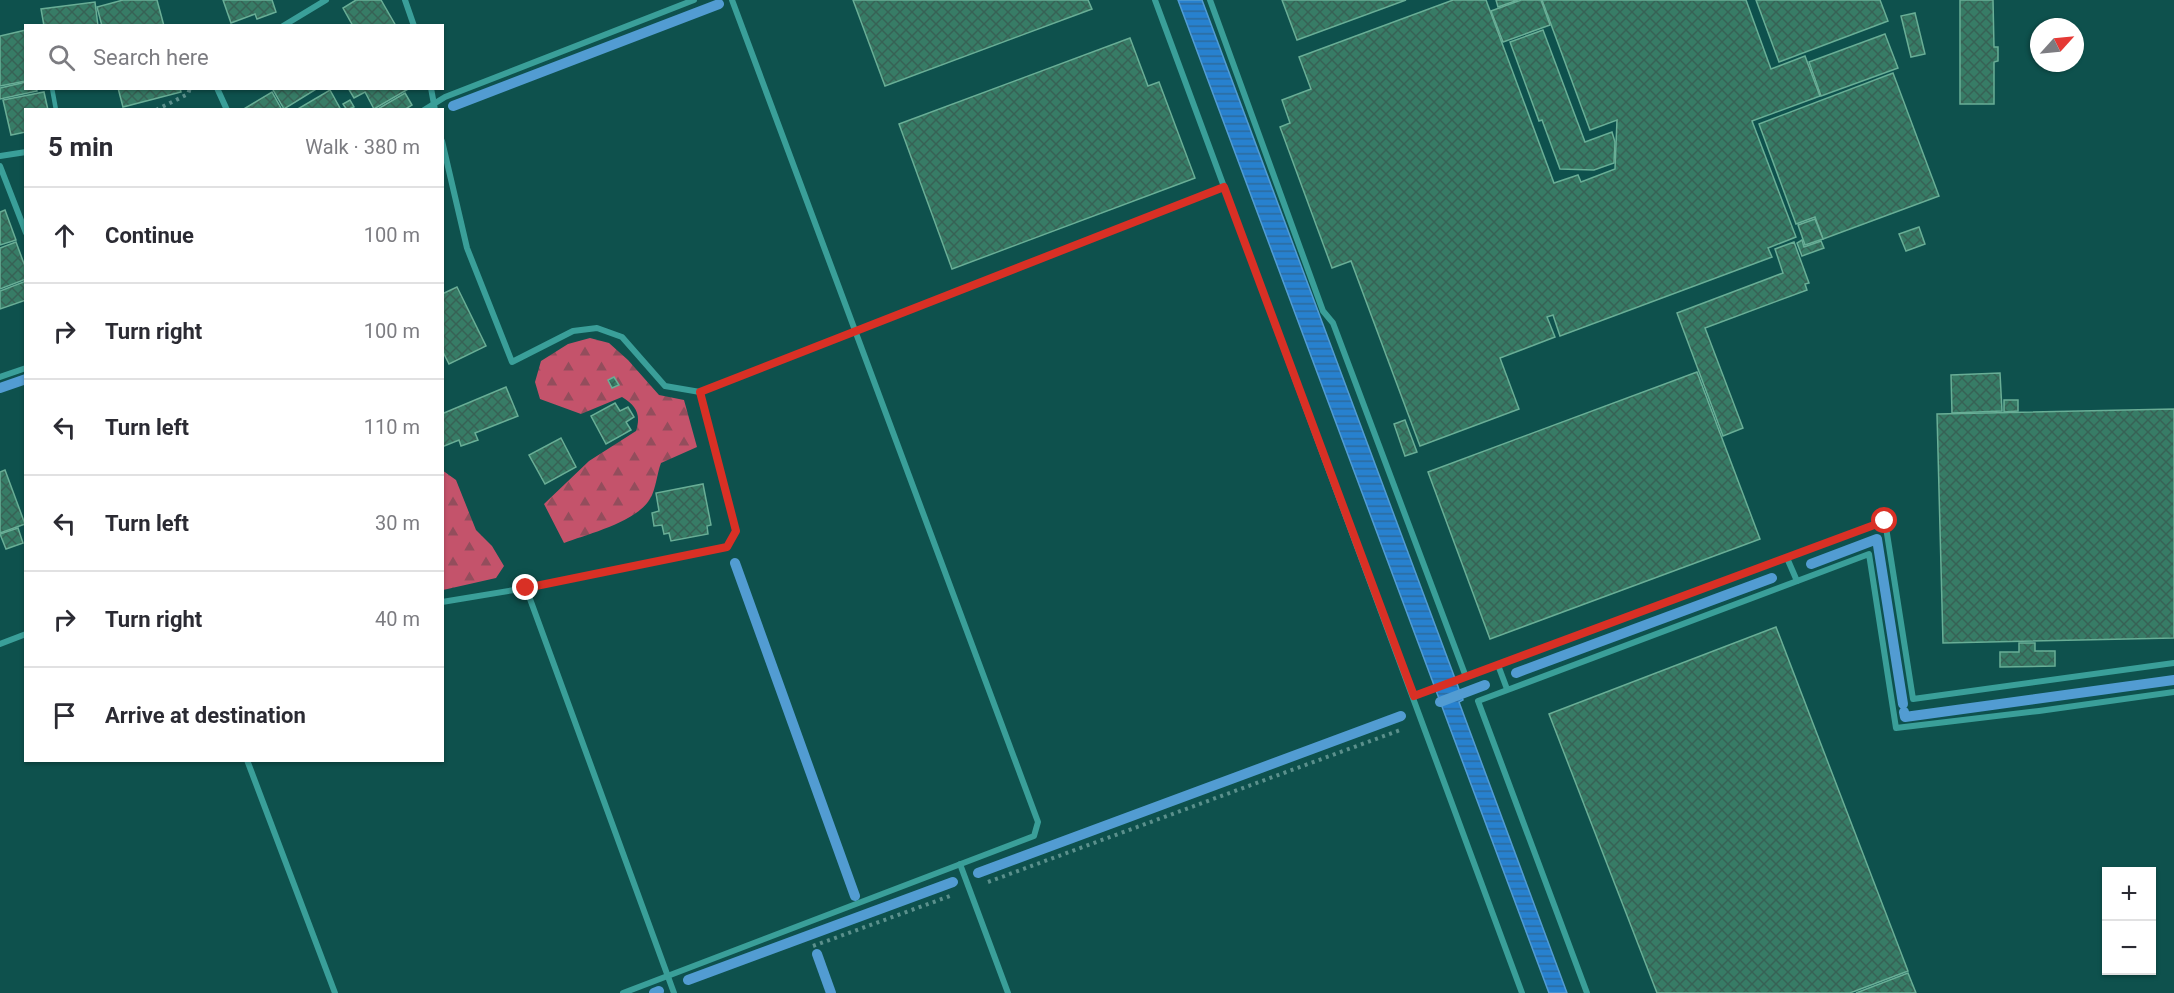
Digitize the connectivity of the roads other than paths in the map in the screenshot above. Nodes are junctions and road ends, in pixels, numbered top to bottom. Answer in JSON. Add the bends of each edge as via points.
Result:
{"nodes":[{"id":1,"x":326,"y":0,"type":"edge"},
{"id":2,"x":405,"y":0,"type":"edge"},
{"id":3,"x":694,"y":0,"type":"edge"},
{"id":4,"x":732,"y":0,"type":"edge"},
{"id":5,"x":1155,"y":0,"type":"edge"},
{"id":6,"x":1210,"y":0,"type":"edge"},
{"id":7,"x":286,"y":24,"type":"edge"},
{"id":8,"x":413,"y":24,"type":"edge"},
{"id":9,"x":52,"y":90,"type":"edge"},
{"id":10,"x":218,"y":90,"type":"edge"},
{"id":11,"x":431,"y":90,"type":"edge"},
{"id":12,"x":435,"y":106,"type":"edge"},
{"id":13,"x":56,"y":108,"type":"edge"},
{"id":14,"x":226,"y":108,"type":"edge"},
{"id":15,"x":444,"y":150,"type":"edge"},
{"id":16,"x":24,"y":152,"type":"edge"},
{"id":17,"x":0,"y":156,"type":"edge"},
{"id":18,"x":0,"y":166,"type":"edge"},
{"id":19,"x":1224,"y":187,"type":"junction"},
{"id":20,"x":24,"y":227,"type":"edge"},
{"id":21,"x":855,"y":331,"type":"junction"},
{"id":22,"x":24,"y":369,"type":"edge"},
{"id":23,"x":0,"y":377,"type":"edge"},
{"id":24,"x":700,"y":392,"type":"junction"},
{"id":25,"x":1787,"y":558,"type":"junction"},
{"id":26,"x":1797,"y":581,"type":"junction"},
{"id":27,"x":526,"y":588,"type":"junction"},
{"id":28,"x":444,"y":602,"type":"edge"},
{"id":29,"x":24,"y":635,"type":"edge"},
{"id":30,"x":0,"y":644,"type":"edge"},
{"id":31,"x":2174,"y":663,"type":"edge"},
{"id":32,"x":1498,"y":665,"type":"junction"},
{"id":33,"x":1462,"y":678,"type":"junction"},
{"id":34,"x":1507,"y":689,"type":"junction"},
{"id":35,"x":2174,"y":692,"type":"edge"},
{"id":36,"x":1414,"y":696,"type":"junction"},
{"id":37,"x":248,"y":762,"type":"edge"},
{"id":38,"x":960,"y":864,"type":"junction"},
{"id":39,"x":668,"y":976,"type":"junction"},
{"id":40,"x":334,"y":993,"type":"edge"},
{"id":41,"x":623,"y":993,"type":"edge"},
{"id":42,"x":674,"y":993,"type":"edge"},
{"id":43,"x":1008,"y":993,"type":"edge"},
{"id":44,"x":1522,"y":993,"type":"edge"},
{"id":45,"x":1587,"y":993,"type":"edge"}],
"edges":[{"from":1,"to":7,"type":"street"},
{"from":2,"to":8,"type":"street"},
{"from":3,"to":12,"type":"street","via":[[455,93]]},
{"from":4,"to":21,"type":"street"},
{"from":5,"to":19,"type":"street"},
{"from":6,"to":33,"type":"street","via":[[1323,311],[1333,322]]},
{"from":9,"to":13,"type":"lane"},
{"from":10,"to":14,"type":"street"},
{"from":11,"to":12,"type":"street"},
{"from":15,"to":24,"type":"street","via":[[467,248],[512,362],[573,331],[597,328],[622,337],[664,386]]},
{"from":16,"to":17,"type":"street"},
{"from":18,"to":20,"type":"street"},
{"from":19,"to":21,"type":"street"},
{"from":19,"to":36,"type":"street"},
{"from":21,"to":24,"type":"street"},
{"from":21,"to":38,"type":"street","via":[[1038,822],[1034,836]]},
{"from":22,"to":23,"type":"street"},
{"from":24,"to":27,"type":"street","via":[[736,531],[727,547]]},
{"from":25,"to":26,"type":"street"},
{"from":25,"to":31,"type":"street","via":[[1885,521],[1913,699]]},
{"from":25,"to":32,"type":"street"},
{"from":26,"to":34,"type":"street"},
{"from":26,"to":35,"type":"street","via":[[1869,554],[1896,728]]},
{"from":27,"to":28,"type":"street"},
{"from":27,"to":39,"type":"street"},
{"from":29,"to":30,"type":"street"},
{"from":32,"to":33,"type":"street"},
{"from":32,"to":34,"type":"street"},
{"from":33,"to":36,"type":"street"},
{"from":34,"to":45,"type":"street","via":[[1478,701]]},
{"from":36,"to":44,"type":"street"},
{"from":37,"to":40,"type":"street"},
{"from":38,"to":39,"type":"street"},
{"from":38,"to":43,"type":"street"},
{"from":39,"to":41,"type":"street"},
{"from":39,"to":42,"type":"street"}]}
